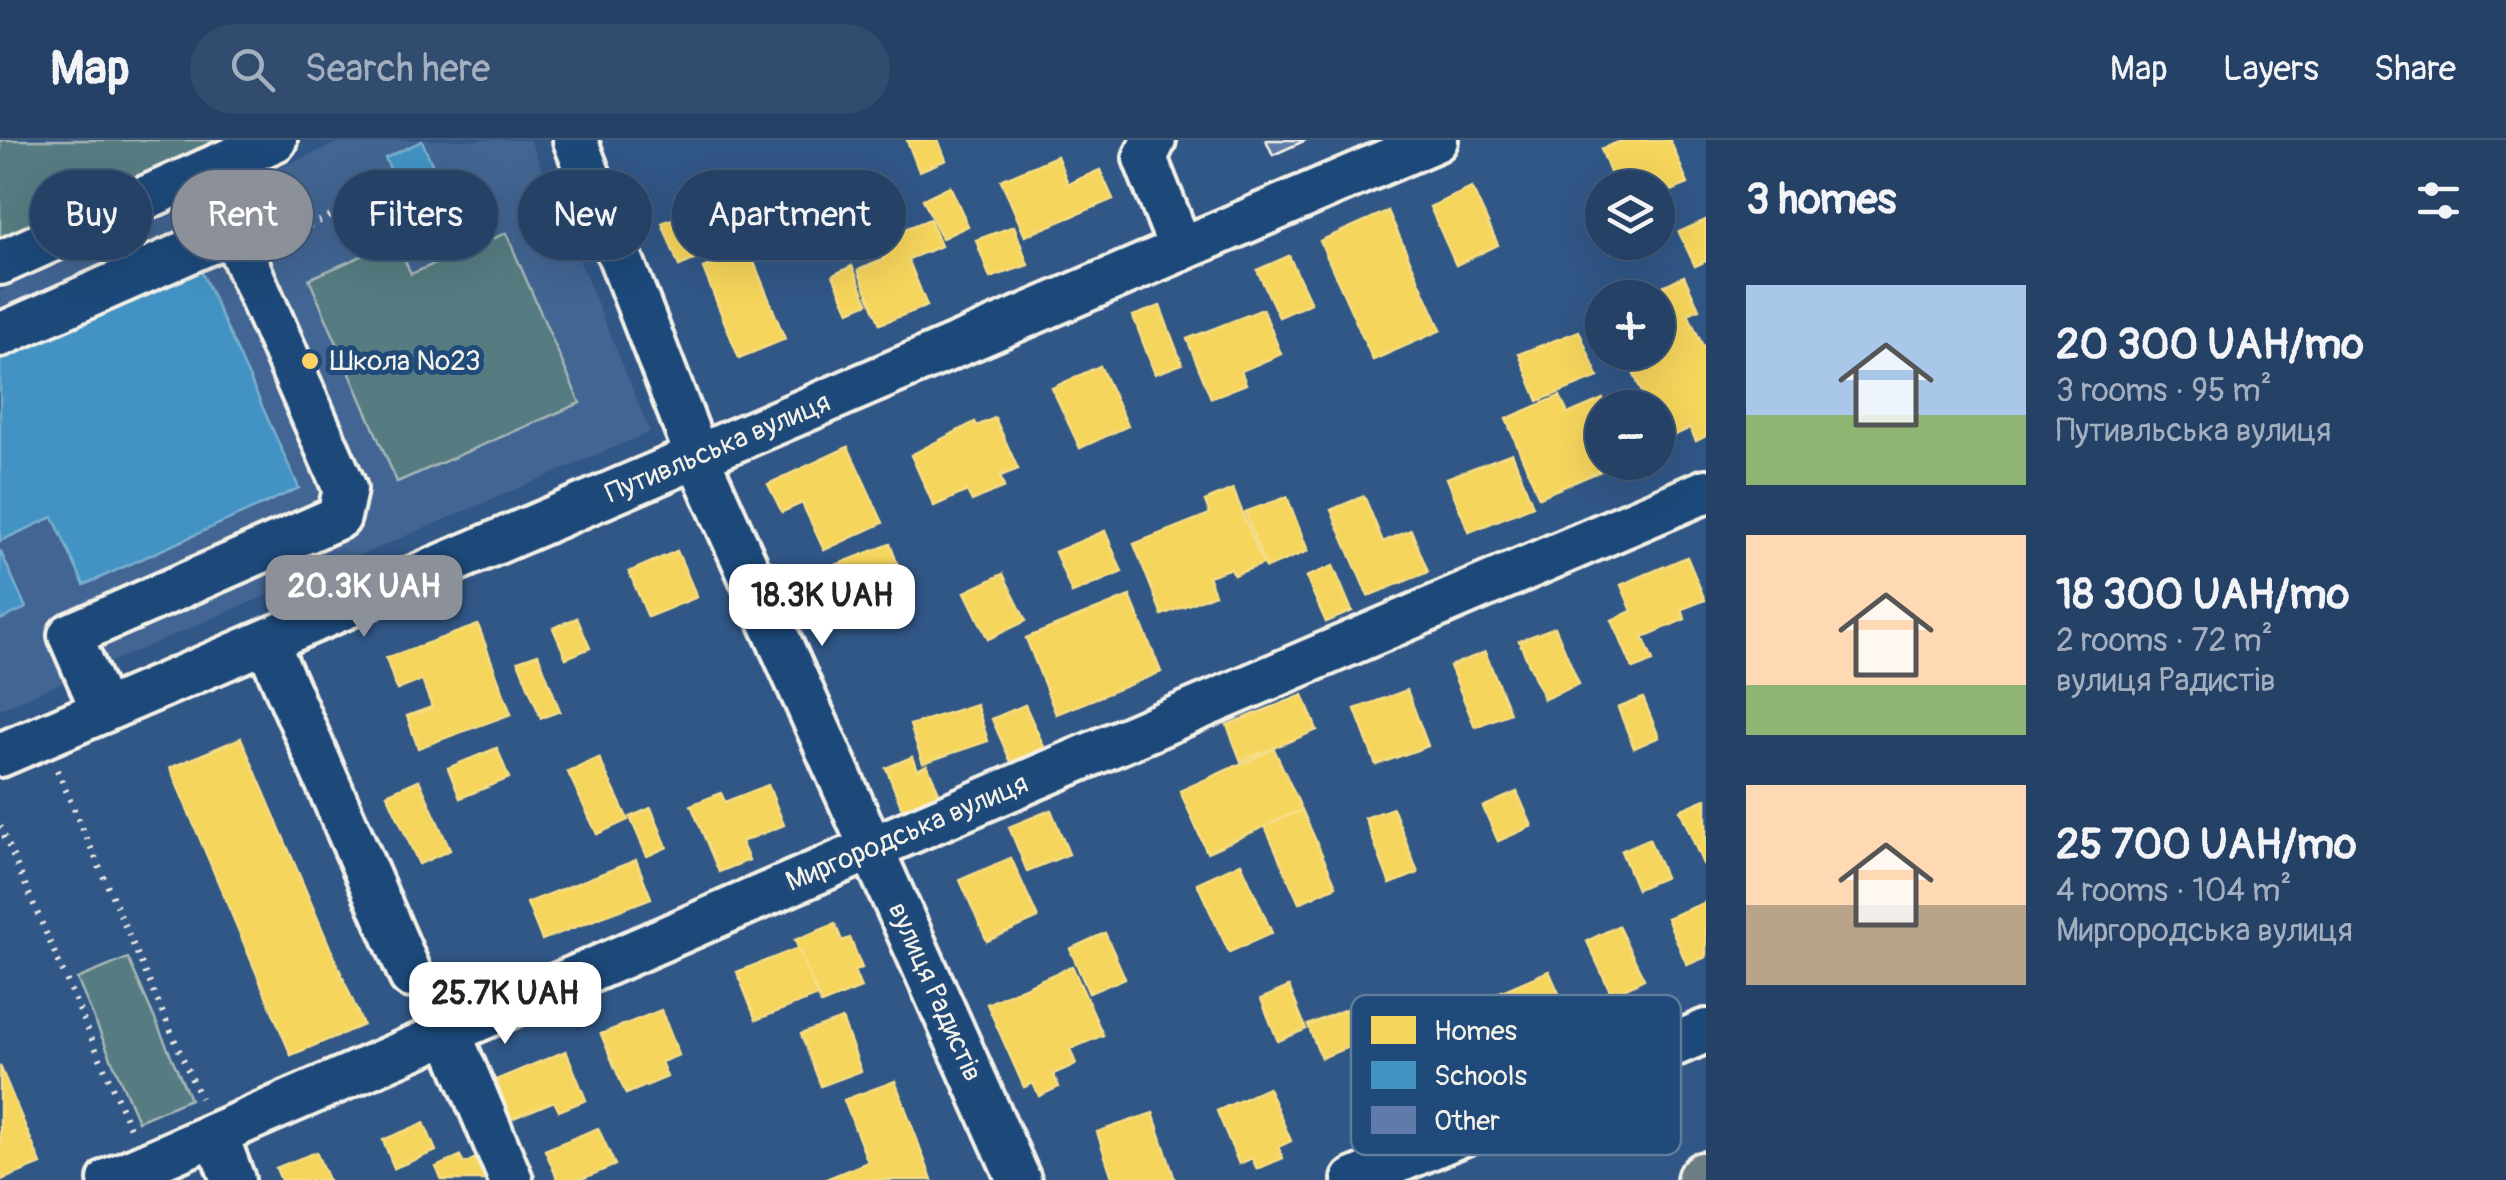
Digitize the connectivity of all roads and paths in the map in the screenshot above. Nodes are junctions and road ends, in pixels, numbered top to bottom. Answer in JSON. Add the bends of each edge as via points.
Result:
{"nodes":[{"id":1,"x":275,"y":140,"type":"edge"},
{"id":2,"x":575,"y":140,"type":"edge"},
{"id":3,"x":1154,"y":140,"type":"edge"},
{"id":4,"x":1436,"y":140,"type":"edge"},
{"id":5,"x":208,"y":170,"type":"edge"},
{"id":6,"x":172,"y":186,"type":"edge"},
{"id":7,"x":1181,"y":249,"type":"junction"},
{"id":8,"x":194,"y":260,"type":"edge"},
{"id":9,"x":245,"y":260,"type":"edge"},
{"id":10,"x":0,"y":263,"type":"edge"},
{"id":11,"x":0,"y":335,"type":"edge"},
{"id":12,"x":697,"y":456,"type":"junction"},
{"id":13,"x":1706,"y":491,"type":"edge"},
{"id":14,"x":267,"y":642,"type":"junction"},
{"id":15,"x":103,"y":711,"type":"junction"},
{"id":16,"x":42,"y":736,"type":"junction"},
{"id":17,"x":0,"y":755,"type":"edge"},
{"id":18,"x":0,"y":826,"type":"edge"},
{"id":19,"x":870,"y":849,"type":"junction"},
{"id":20,"x":411,"y":976,"type":"dead end"},
{"id":21,"x":1706,"y":1031,"type":"edge"},
{"id":22,"x":450,"y":1032,"type":"junction"},
{"id":23,"x":1681,"y":1042,"type":"edge"},
{"id":24,"x":216,"y":1134,"type":"junction"},
{"id":25,"x":1413,"y":1155,"type":"edge"},
{"id":26,"x":128,"y":1172,"type":"edge"},
{"id":27,"x":233,"y":1180,"type":"edge"},
{"id":28,"x":511,"y":1180,"type":"edge"},
{"id":29,"x":1018,"y":1180,"type":"edge"},
{"id":30,"x":1354,"y":1180,"type":"edge"}],
"edges":[{"from":1,"to":5,"type":"street"},
{"from":2,"to":12,"type":"street","name":"вулиця Радистів"},
{"from":3,"to":7,"type":"street","via":[[1145,158]]},
{"from":4,"to":7,"type":"street","name":"Путивльська вулиця"},
{"from":6,"to":10,"type":"street"},
{"from":7,"to":12,"type":"street","name":"Путивльська вулиця"},
{"from":8,"to":11,"type":"street"},
{"from":9,"to":15,"type":"street","via":[[346,489],[339,517],[70,635]]},
{"from":12,"to":14,"type":"street","name":"Путивльська вулиця"},
{"from":12,"to":19,"type":"street","name":"вулиця Радистів"},
{"from":13,"to":19,"type":"street","name":"Миргородська вулиця"},
{"from":14,"to":15,"type":"street","name":"Путивльська вулиця"},
{"from":14,"to":20,"type":"street"},
{"from":15,"to":16,"type":"street","name":"Путивльська вулиця"},
{"from":16,"to":17,"type":"street","name":"Путивльська вулиця"},
{"from":16,"to":24,"type":"path"},
{"from":18,"to":26,"type":"path"},
{"from":19,"to":22,"type":"street","name":"Миргородська вулиця"},
{"from":19,"to":29,"type":"street","name":"вулиця Радистів"},
{"from":21,"to":23,"type":"street"},
{"from":22,"to":24,"type":"street","name":"Миргородська вулиця"},
{"from":22,"to":28,"type":"street"},
{"from":24,"to":26,"type":"street","name":"Миргородська вулиця"},
{"from":24,"to":27,"type":"street"},
{"from":25,"to":30,"type":"street"}]}
